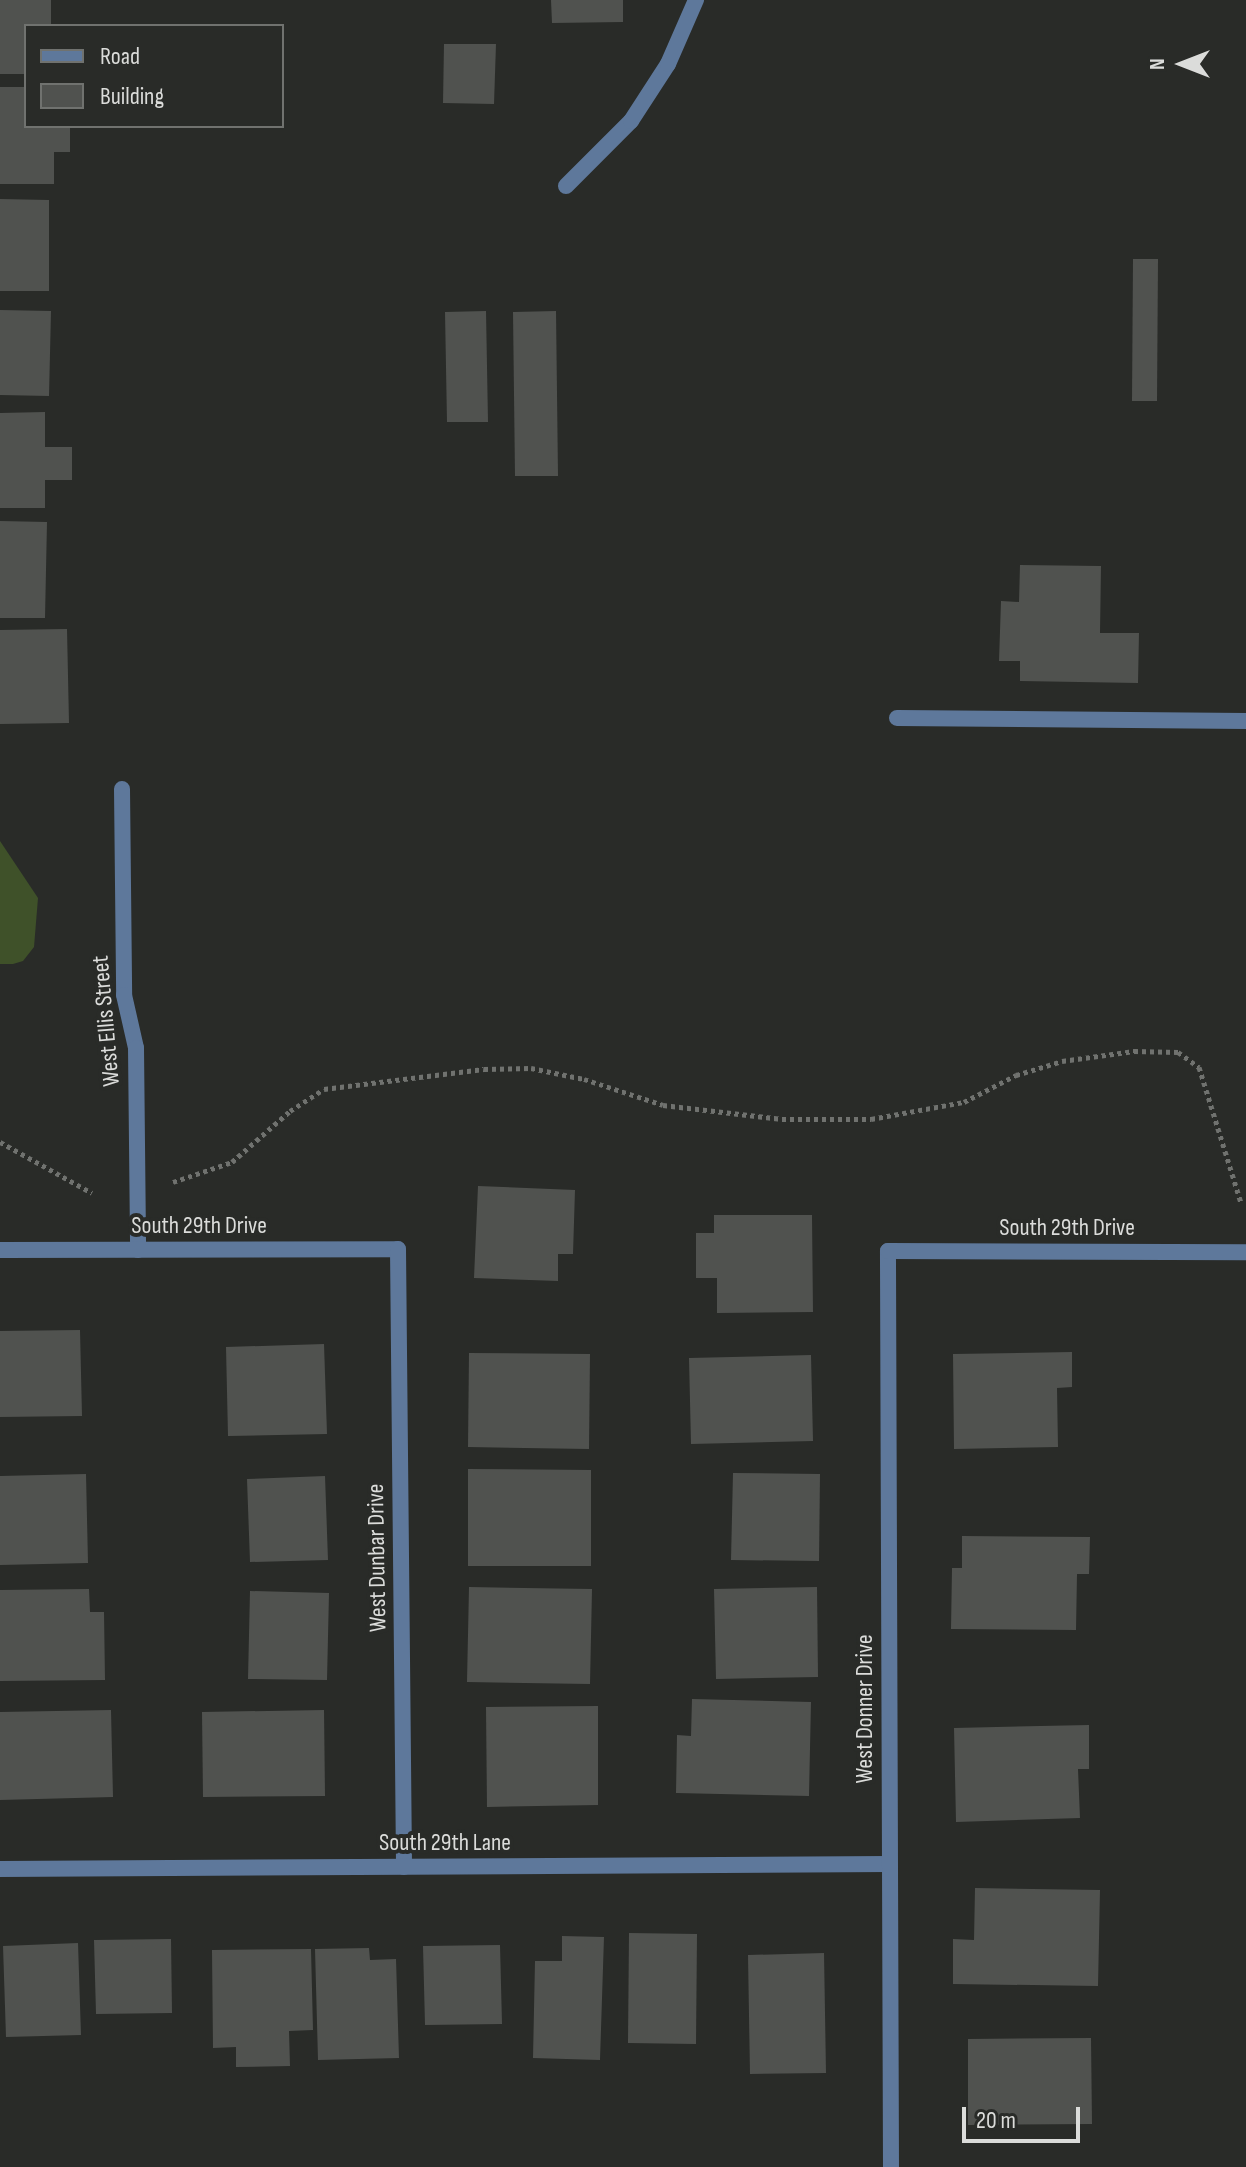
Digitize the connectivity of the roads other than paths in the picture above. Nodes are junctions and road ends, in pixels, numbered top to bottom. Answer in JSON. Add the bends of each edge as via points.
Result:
{"nodes":[{"id":1,"x":696,"y":0,"type":"edge"},
{"id":2,"x":566,"y":186,"type":"dead end"},
{"id":3,"x":897,"y":718,"type":"dead end"},
{"id":4,"x":1246,"y":721,"type":"edge"},
{"id":5,"x":122,"y":789,"type":"dead end"},
{"id":6,"x":398,"y":1249,"type":"joint"},
{"id":7,"x":0,"y":1250,"type":"edge"},
{"id":8,"x":138,"y":1250,"type":"junction"},
{"id":9,"x":888,"y":1251,"type":"joint"},
{"id":10,"x":1246,"y":1252,"type":"edge"},
{"id":11,"x":889,"y":1864,"type":"junction"},
{"id":12,"x":404,"y":1867,"type":"junction"},
{"id":13,"x":0,"y":1869,"type":"edge"},
{"id":14,"x":891,"y":2167,"type":"edge"}],
"edges":[{"from":1,"to":2,"type":"street","via":[[668,64],[631,121]]},
{"from":3,"to":4,"type":"street"},
{"from":5,"to":8,"type":"street","name":"West Ellis Street","via":[[124,995],[136,1048]]},
{"from":6,"to":8,"type":"street","name":"South 29th Drive"},
{"from":6,"to":12,"type":"street","name":"West Dunbar Drive"},
{"from":7,"to":8,"type":"street","name":"South 29th Drive"},
{"from":9,"to":10,"type":"street","name":"South 29th Drive"},
{"from":9,"to":11,"type":"street","name":"West Donner Drive"},
{"from":11,"to":12,"type":"street","name":"South 29th Lane"},
{"from":11,"to":14,"type":"street","name":"West Donner Drive"},
{"from":12,"to":13,"type":"street","name":"South 29th Lane"}]}
